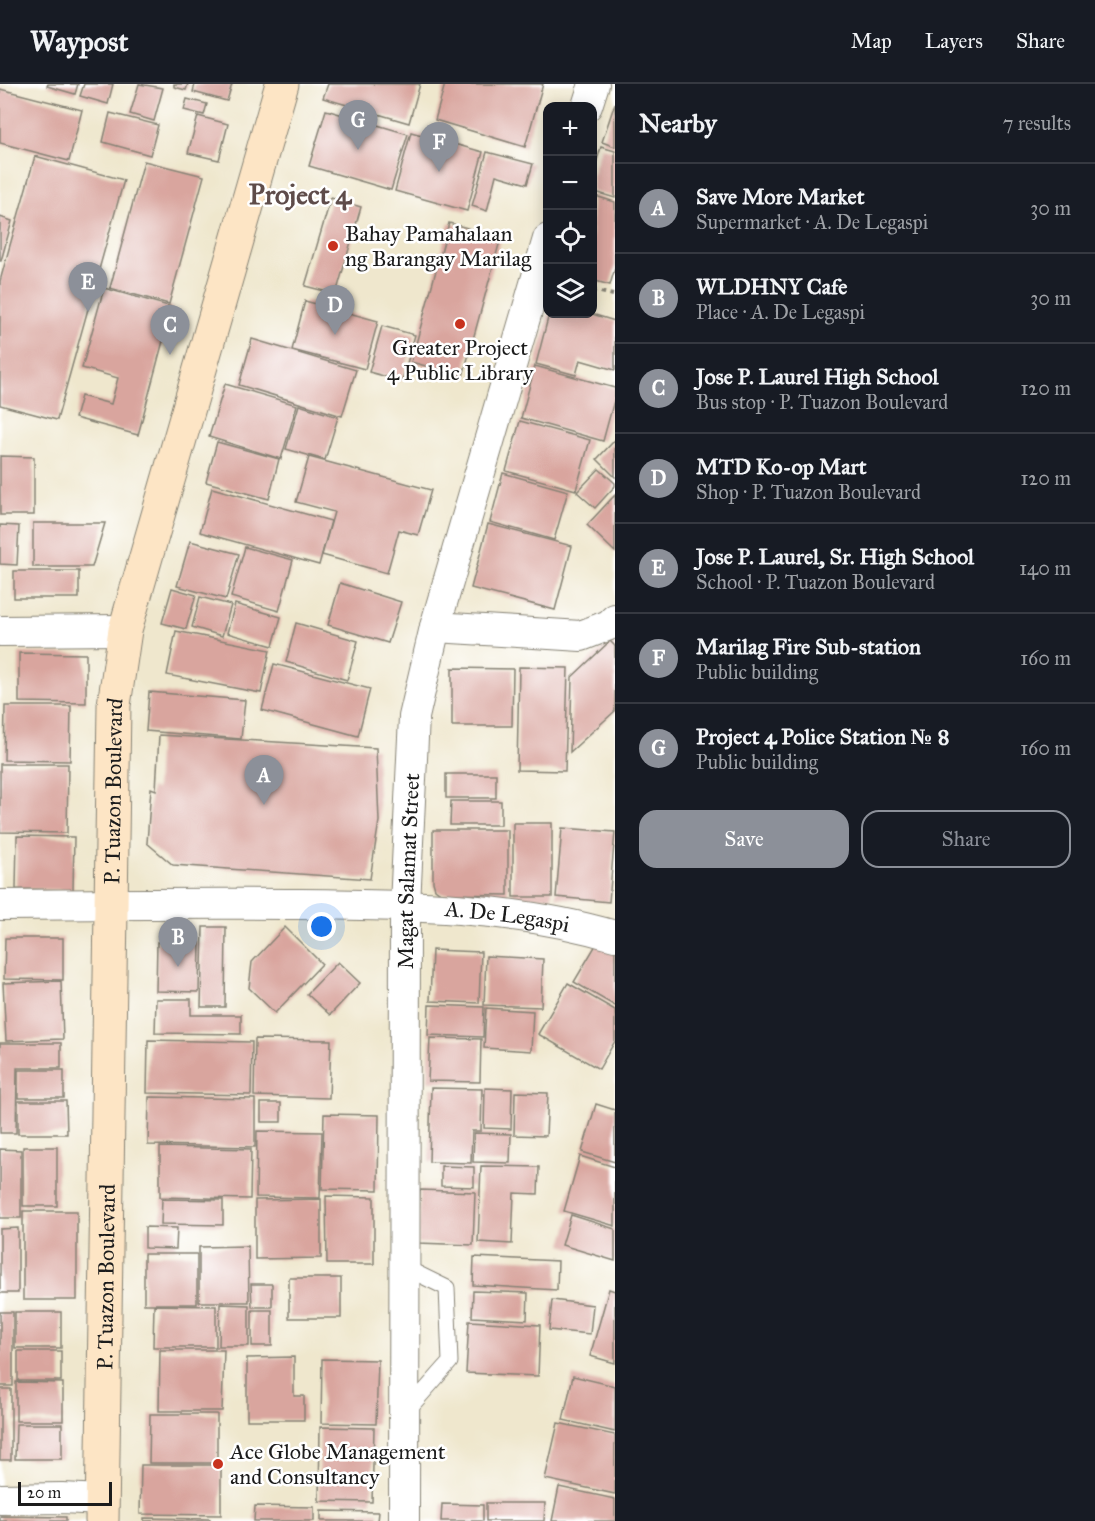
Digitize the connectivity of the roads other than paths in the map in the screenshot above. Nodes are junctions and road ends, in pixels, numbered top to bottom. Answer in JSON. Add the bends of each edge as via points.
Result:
{"nodes":[{"id":1,"x":282,"y":84,"type":"edge"},
{"id":2,"x":594,"y":84,"type":"edge"},
{"id":3,"x":588,"y":102,"type":"edge"},
{"id":4,"x":543,"y":256,"type":"edge"},
{"id":5,"x":615,"y":619,"type":"edge"},
{"id":6,"x":435,"y":627,"type":"junction"},
{"id":7,"x":125,"y":630,"type":"junction"},
{"id":8,"x":0,"y":631,"type":"edge"},
{"id":9,"x":110,"y":903,"type":"junction"},
{"id":10,"x":0,"y":905,"type":"edge"},
{"id":11,"x":405,"y":905,"type":"junction"},
{"id":12,"x":615,"y":936,"type":"edge"},
{"id":13,"x":404,"y":1267,"type":"junction"},
{"id":14,"x":404,"y":1415,"type":"junction"},
{"id":15,"x":0,"y":1499,"type":"edge"},
{"id":16,"x":102,"y":1510,"type":"edge"},
{"id":17,"x":404,"y":1521,"type":"edge"}],
"edges":[{"from":1,"to":7,"type":"main road","name":"P. Tuazon Boulevard"},
{"from":2,"to":3,"type":"street"},
{"from":4,"to":6,"type":"street","name":"Magat Salamat Street"},
{"from":5,"to":6,"type":"street","via":[[581,636]]},
{"from":6,"to":11,"type":"street","name":"Magat Salamat Street","via":[[414,717]]},
{"from":7,"to":8,"type":"street"},
{"from":7,"to":9,"type":"main road","name":"P. Tuazon Boulevard","via":[[114,705]]},
{"from":9,"to":10,"type":"street","name":"A. De Legaspi"},
{"from":9,"to":11,"type":"street","name":"A. De Legaspi"},
{"from":9,"to":16,"type":"main road","name":"P. Tuazon Boulevard"},
{"from":11,"to":12,"type":"street","name":"A. De Legaspi","via":[[525,917]]},
{"from":11,"to":13,"type":"street","name":"Magat Salamat Street"},
{"from":13,"to":14,"type":"street","name":"Magat Salamat Street"},
{"from":13,"to":14,"type":"lane","via":[[447,1288],[450,1362]]},
{"from":14,"to":17,"type":"street","name":"Magat Salamat Street"},
{"from":15,"to":16,"type":"street","via":[[62,1497]]}]}
